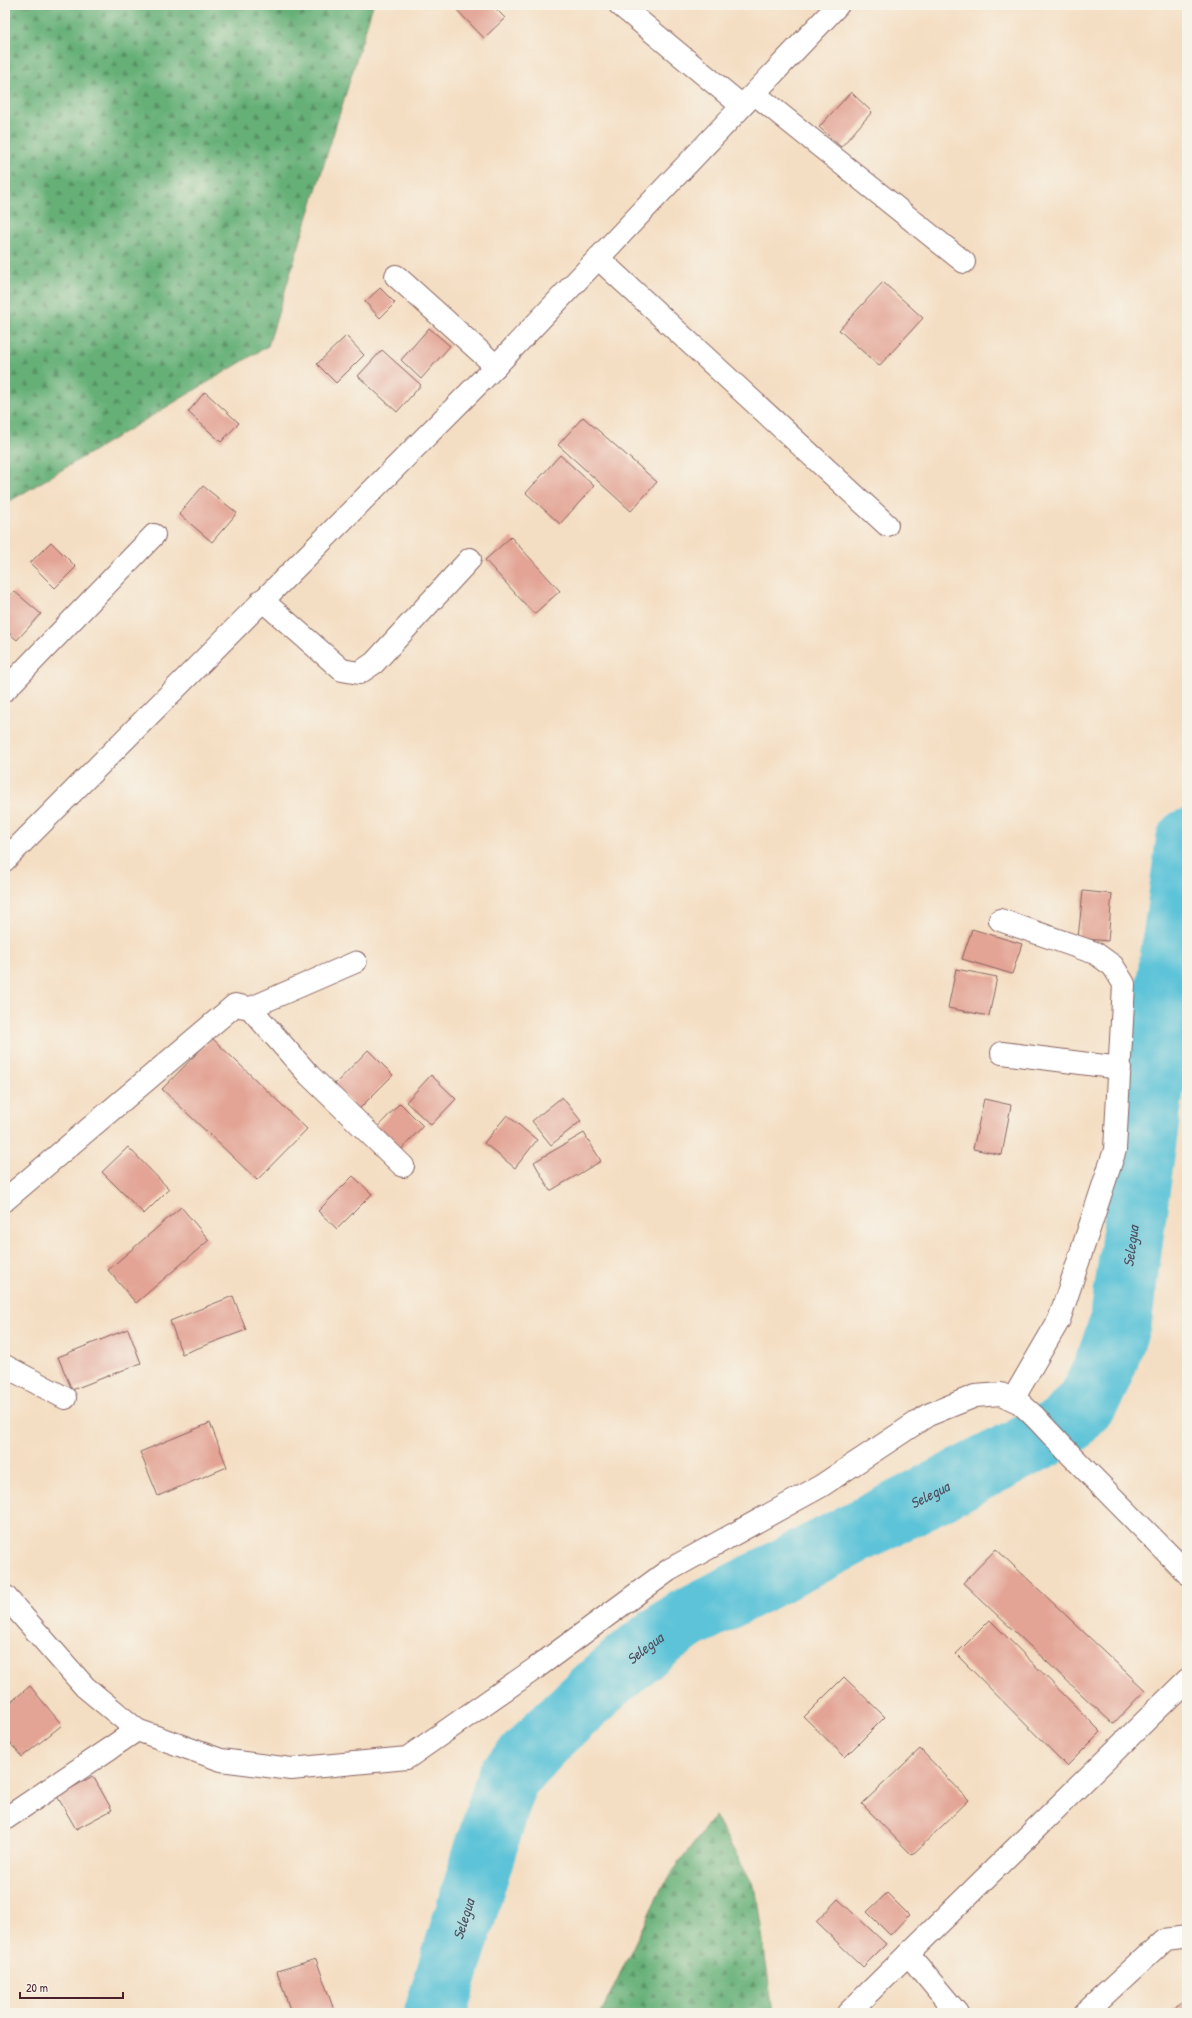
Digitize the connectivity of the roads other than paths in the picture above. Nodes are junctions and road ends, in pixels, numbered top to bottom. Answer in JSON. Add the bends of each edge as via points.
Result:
{"nodes":[{"id":1,"x":620,"y":5,"type":"edge"},
{"id":2,"x":838,"y":5,"type":"edge"},
{"id":3,"x":748,"y":100,"type":"junction"},
{"id":4,"x":599,"y":259,"type":"junction"},
{"id":5,"x":964,"y":262,"type":"dead end"},
{"id":6,"x":396,"y":276,"type":"dead end"},
{"id":7,"x":496,"y":366,"type":"junction"},
{"id":8,"x":887,"y":525,"type":"dead end"},
{"id":9,"x":154,"y":535,"type":"dead end"},
{"id":10,"x":470,"y":559,"type":"dead end"},
{"id":11,"x":262,"y":600,"type":"junction"},
{"id":12,"x":5,"y":690,"type":"edge"},
{"id":13,"x":5,"y":860,"type":"edge"},
{"id":14,"x":1000,"y":920,"type":"dead end"},
{"id":15,"x":356,"y":962,"type":"dead end"},
{"id":16,"x":250,"y":1008,"type":"junction"},
{"id":17,"x":1002,"y":1053,"type":"dead end"},
{"id":18,"x":1120,"y":1068,"type":"junction"},
{"id":19,"x":403,"y":1166,"type":"dead end"},
{"id":20,"x":5,"y":1200,"type":"edge"},
{"id":21,"x":5,"y":1366,"type":"edge"},
{"id":22,"x":65,"y":1398,"type":"dead end"},
{"id":23,"x":1013,"y":1399,"type":"junction"},
{"id":24,"x":1187,"y":1573,"type":"edge"},
{"id":25,"x":5,"y":1596,"type":"edge"},
{"id":26,"x":1187,"y":1680,"type":"edge"},
{"id":27,"x":137,"y":1730,"type":"junction"},
{"id":28,"x":5,"y":1819,"type":"edge"},
{"id":29,"x":1187,"y":1937,"type":"edge"},
{"id":30,"x":908,"y":1954,"type":"junction"},
{"id":31,"x":848,"y":2013,"type":"edge"},
{"id":32,"x":957,"y":2013,"type":"edge"},
{"id":33,"x":1085,"y":2013,"type":"edge"}],
"edges":[{"from":1,"to":3,"type":"street"},
{"from":2,"to":3,"type":"street"},
{"from":3,"to":4,"type":"street"},
{"from":3,"to":5,"type":"street"},
{"from":4,"to":7,"type":"street"},
{"from":4,"to":8,"type":"street"},
{"from":6,"to":7,"type":"street"},
{"from":7,"to":11,"type":"street"},
{"from":9,"to":12,"type":"street"},
{"from":10,"to":11,"type":"street","via":[[374,663],[359,673],[342,670]]},
{"from":11,"to":13,"type":"street"},
{"from":14,"to":18,"type":"street","via":[[1095,953],[1113,966],[1124,984]]},
{"from":15,"to":16,"type":"lane"},
{"from":16,"to":19,"type":"street","via":[[309,1075]]},
{"from":16,"to":20,"type":"street","via":[[235,1005]]},
{"from":17,"to":18,"type":"street"},
{"from":18,"to":23,"type":"street","via":[[1115,1150],[1059,1320]]},
{"from":21,"to":22,"type":"street"},
{"from":23,"to":24,"type":"street","via":[[1034,1416]]},
{"from":23,"to":27,"type":"street","via":[[1001,1394],[975,1396],[928,1415],[821,1486],[669,1570],[536,1668],[407,1758],[291,1769],[221,1760]]},
{"from":25,"to":27,"type":"street","via":[[85,1687]]},
{"from":26,"to":30,"type":"street"},
{"from":27,"to":28,"type":"street"},
{"from":29,"to":33,"type":"street","via":[[1164,1940]]},
{"from":30,"to":31,"type":"street"},
{"from":30,"to":32,"type":"street"}]}
